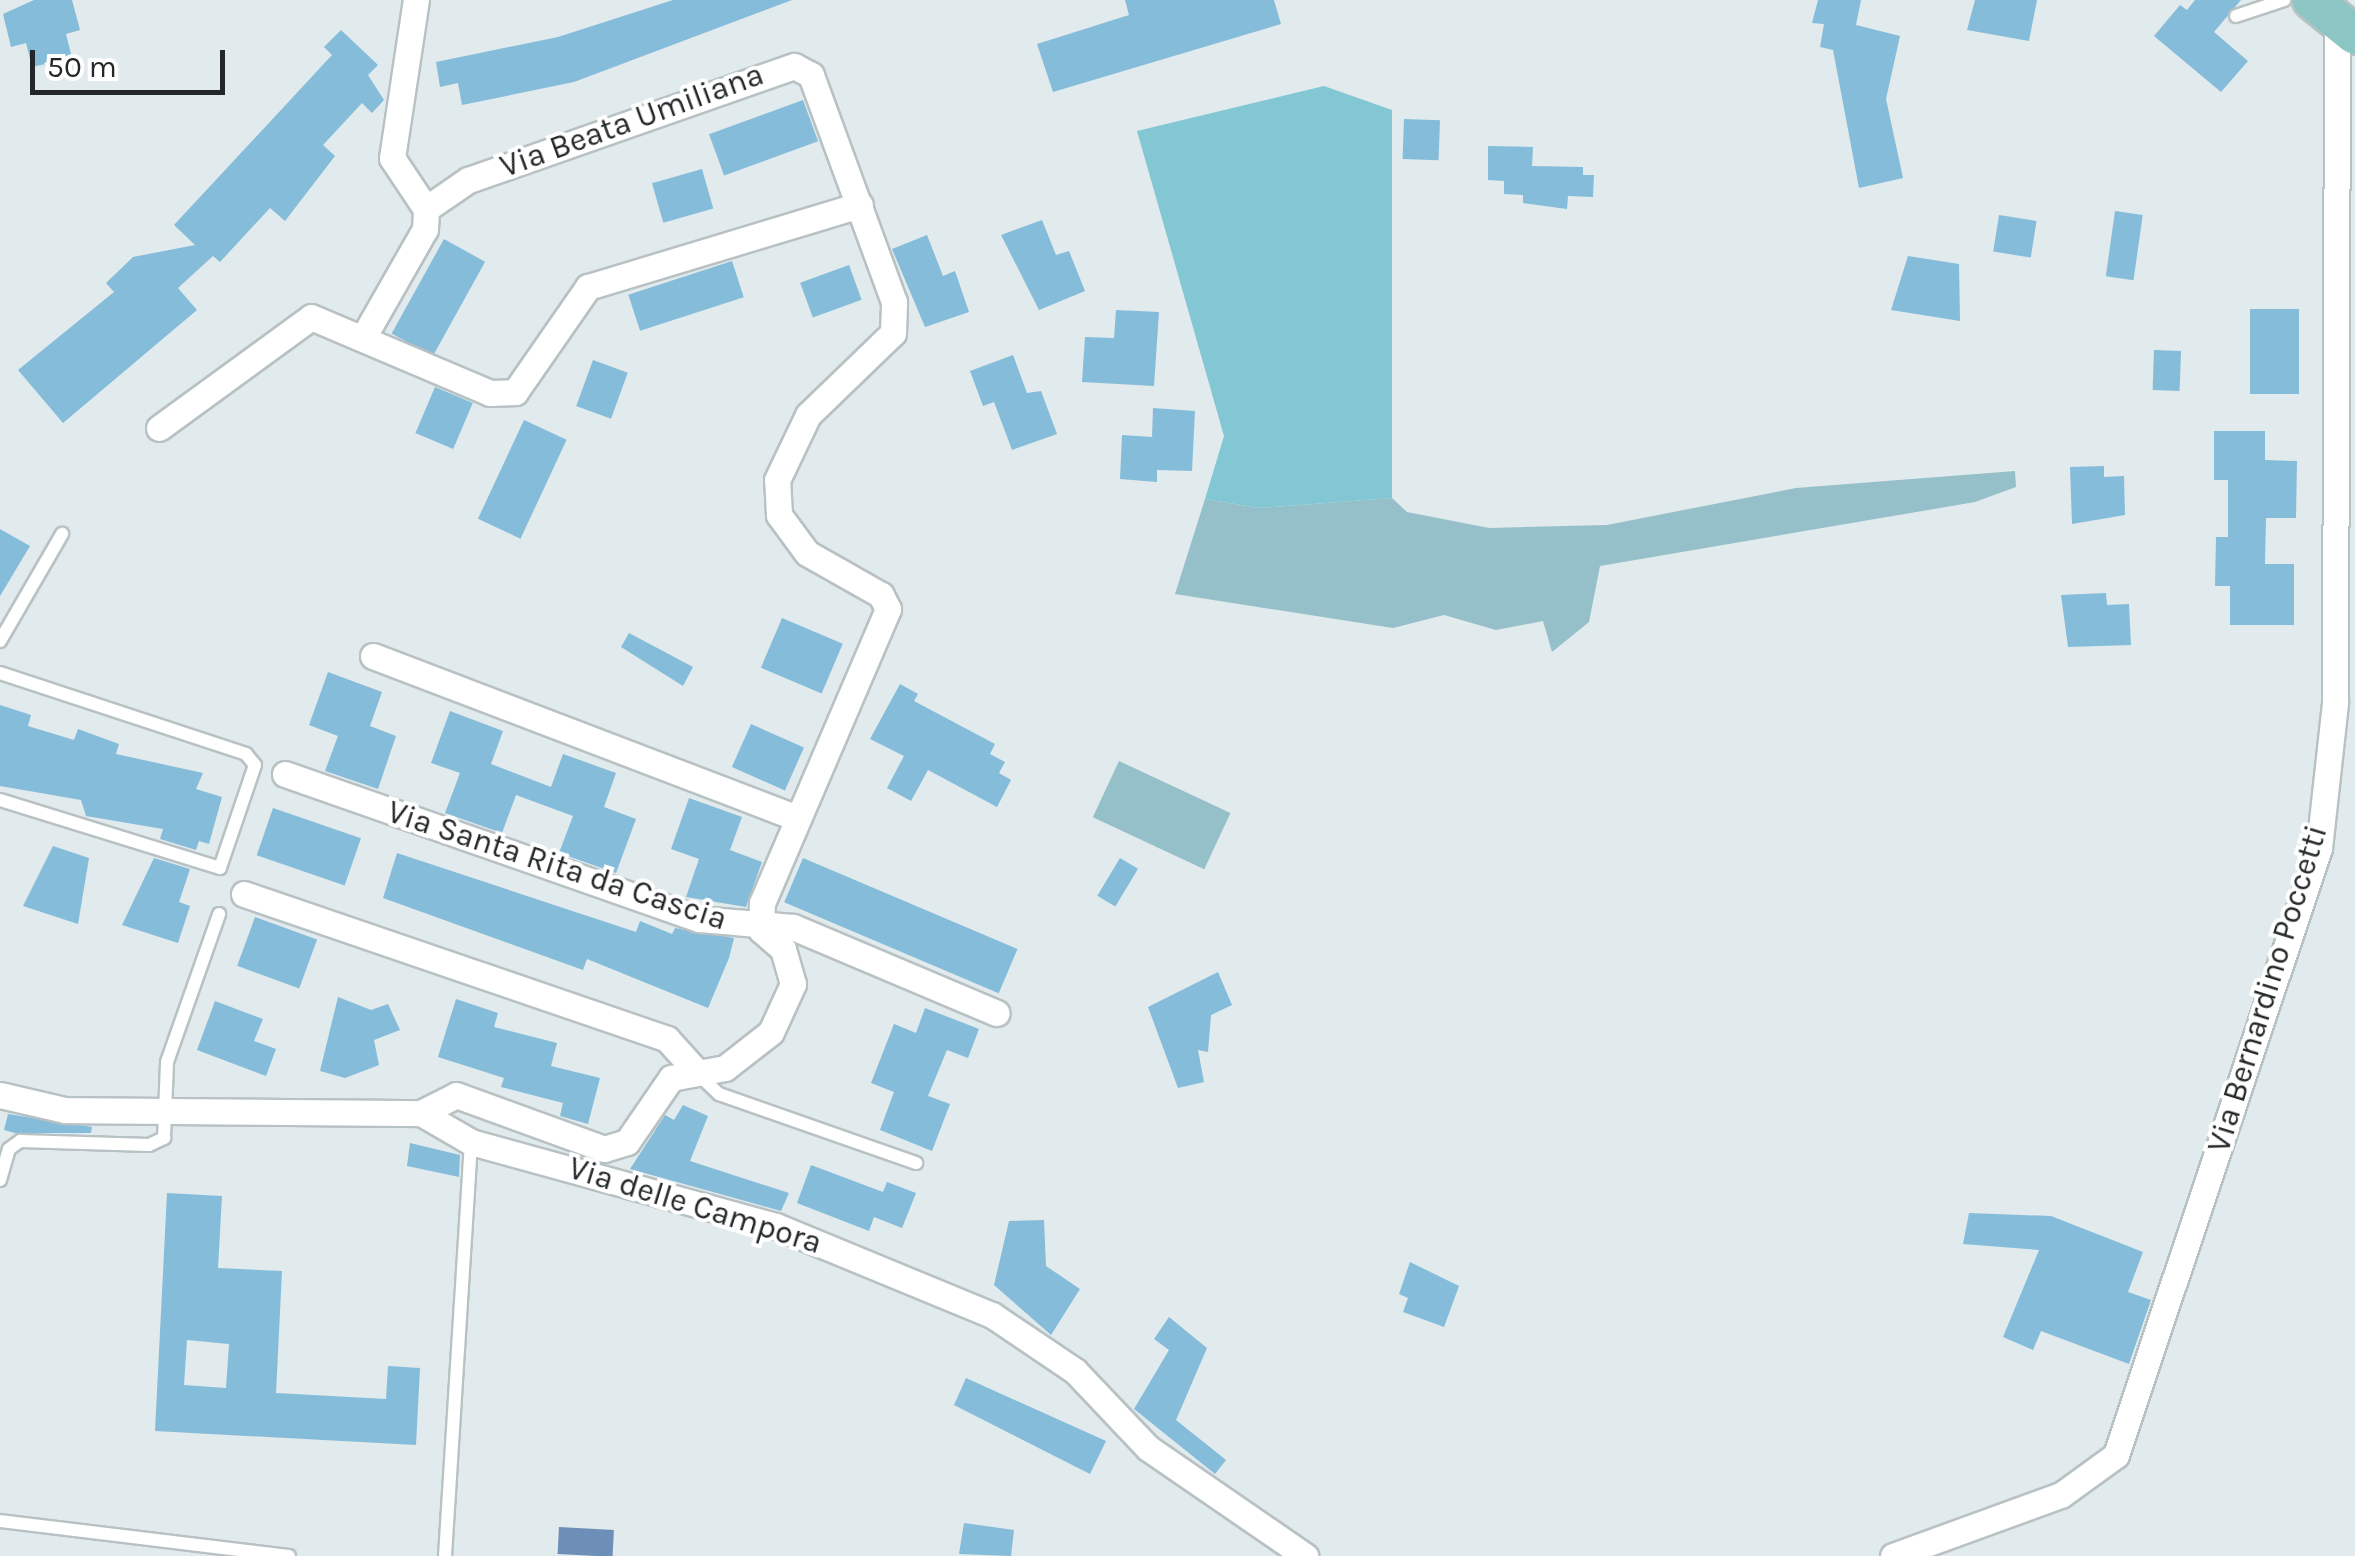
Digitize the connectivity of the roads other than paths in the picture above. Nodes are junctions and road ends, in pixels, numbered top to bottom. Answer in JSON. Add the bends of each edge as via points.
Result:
{"nodes":[{"id":1,"x":2284,"y":0,"type":"edge"},
{"id":2,"x":418,"y":3,"type":"edge"},
{"id":3,"x":2236,"y":16,"type":"dead end"},
{"id":4,"x":2334,"y":19,"type":"edge"},
{"id":5,"x":860,"y":205,"type":"junction"},
{"id":6,"x":426,"y":209,"type":"junction"},
{"id":7,"x":364,"y":336,"type":"junction"},
{"id":8,"x":158,"y":428,"type":"dead end"},
{"id":9,"x":62,"y":534,"type":"dead end"},
{"id":10,"x":0,"y":640,"type":"edge"},
{"id":11,"x":373,"y":656,"type":"dead end"},
{"id":12,"x":0,"y":673,"type":"edge"},
{"id":13,"x":285,"y":774,"type":"dead end"},
{"id":14,"x":0,"y":800,"type":"edge"},
{"id":15,"x":796,"y":818,"type":"junction"},
{"id":16,"x":244,"y":894,"type":"dead end"},
{"id":17,"x":219,"y":914,"type":"dead end"},
{"id":18,"x":761,"y":930,"type":"junction"},
{"id":19,"x":997,"y":1013,"type":"dead end"},
{"id":20,"x":694,"y":1070,"type":"junction"},
{"id":21,"x":0,"y":1095,"type":"edge"},
{"id":22,"x":164,"y":1108,"type":"junction"},
{"id":23,"x":420,"y":1113,"type":"junction"},
{"id":24,"x":471,"y":1142,"type":"junction"},
{"id":25,"x":916,"y":1164,"type":"dead end"},
{"id":26,"x":0,"y":1180,"type":"edge"},
{"id":27,"x":0,"y":1521,"type":"edge"},
{"id":28,"x":289,"y":1556,"type":"edge"},
{"id":29,"x":445,"y":1556,"type":"edge"},
{"id":30,"x":1304,"y":1556,"type":"edge"},
{"id":31,"x":1893,"y":1556,"type":"edge"}],
"edges":[{"from":1,"to":3,"type":"lane"},
{"from":2,"to":6,"type":"street","via":[[392,158]]},
{"from":4,"to":31,"type":"street","name":"Via Bernardino Poccetti","via":[[2335,702],[2319,848],[2116,1455],[2061,1496]]},
{"from":5,"to":6,"type":"street","name":"Via Beata Umiliana","via":[[811,75],[794,66],[468,180]]},
{"from":5,"to":7,"type":"street","via":[[588,287],[515,392],[490,393]]},
{"from":5,"to":15,"type":"street","name":"Via Beata Umiliana","via":[[894,302],[893,332],[808,415],[777,480],[779,515],[808,554],[881,596],[888,609]]},
{"from":6,"to":7,"type":"street","via":[[425,229]]},
{"from":7,"to":8,"type":"street","via":[[322,317],[298,324]]},
{"from":9,"to":10,"type":"lane"},
{"from":11,"to":15,"type":"street"},
{"from":12,"to":14,"type":"lane","via":[[246,754],[255,765],[220,868]]},
{"from":13,"to":18,"type":"street","name":"Via Santa Rita da Cascia","via":[[699,920]]},
{"from":15,"to":18,"type":"street","name":"Via Beata Umiliana","via":[[762,903]]},
{"from":16,"to":20,"type":"street","via":[[667,1039]]},
{"from":17,"to":22,"type":"lane","via":[[167,1062]]},
{"from":18,"to":19,"type":"street","name":"Via Santa Rita da Cascia","via":[[793,927]]},
{"from":18,"to":20,"type":"street","via":[[783,948],[793,984],[783,1010],[771,1032],[724,1068]]},
{"from":20,"to":23,"type":"street","via":[[658,1091],[627,1142],[604,1148],[456,1095]]},
{"from":20,"to":25,"type":"lane","via":[[719,1094]]},
{"from":21,"to":22,"type":"street","name":"Via delle Campora","via":[[65,1110]]},
{"from":22,"to":23,"type":"street","name":"Via delle Campora"},
{"from":22,"to":26,"type":"lane","via":[[164,1138],[149,1145],[20,1141],[9,1149]]},
{"from":23,"to":24,"type":"street","name":"Via delle Campora"},
{"from":24,"to":29,"type":"lane"},
{"from":24,"to":30,"type":"street","name":"Via delle Campora","via":[[776,1226],[992,1314],[1075,1371],[1148,1448]]},
{"from":27,"to":28,"type":"lane"}]}
